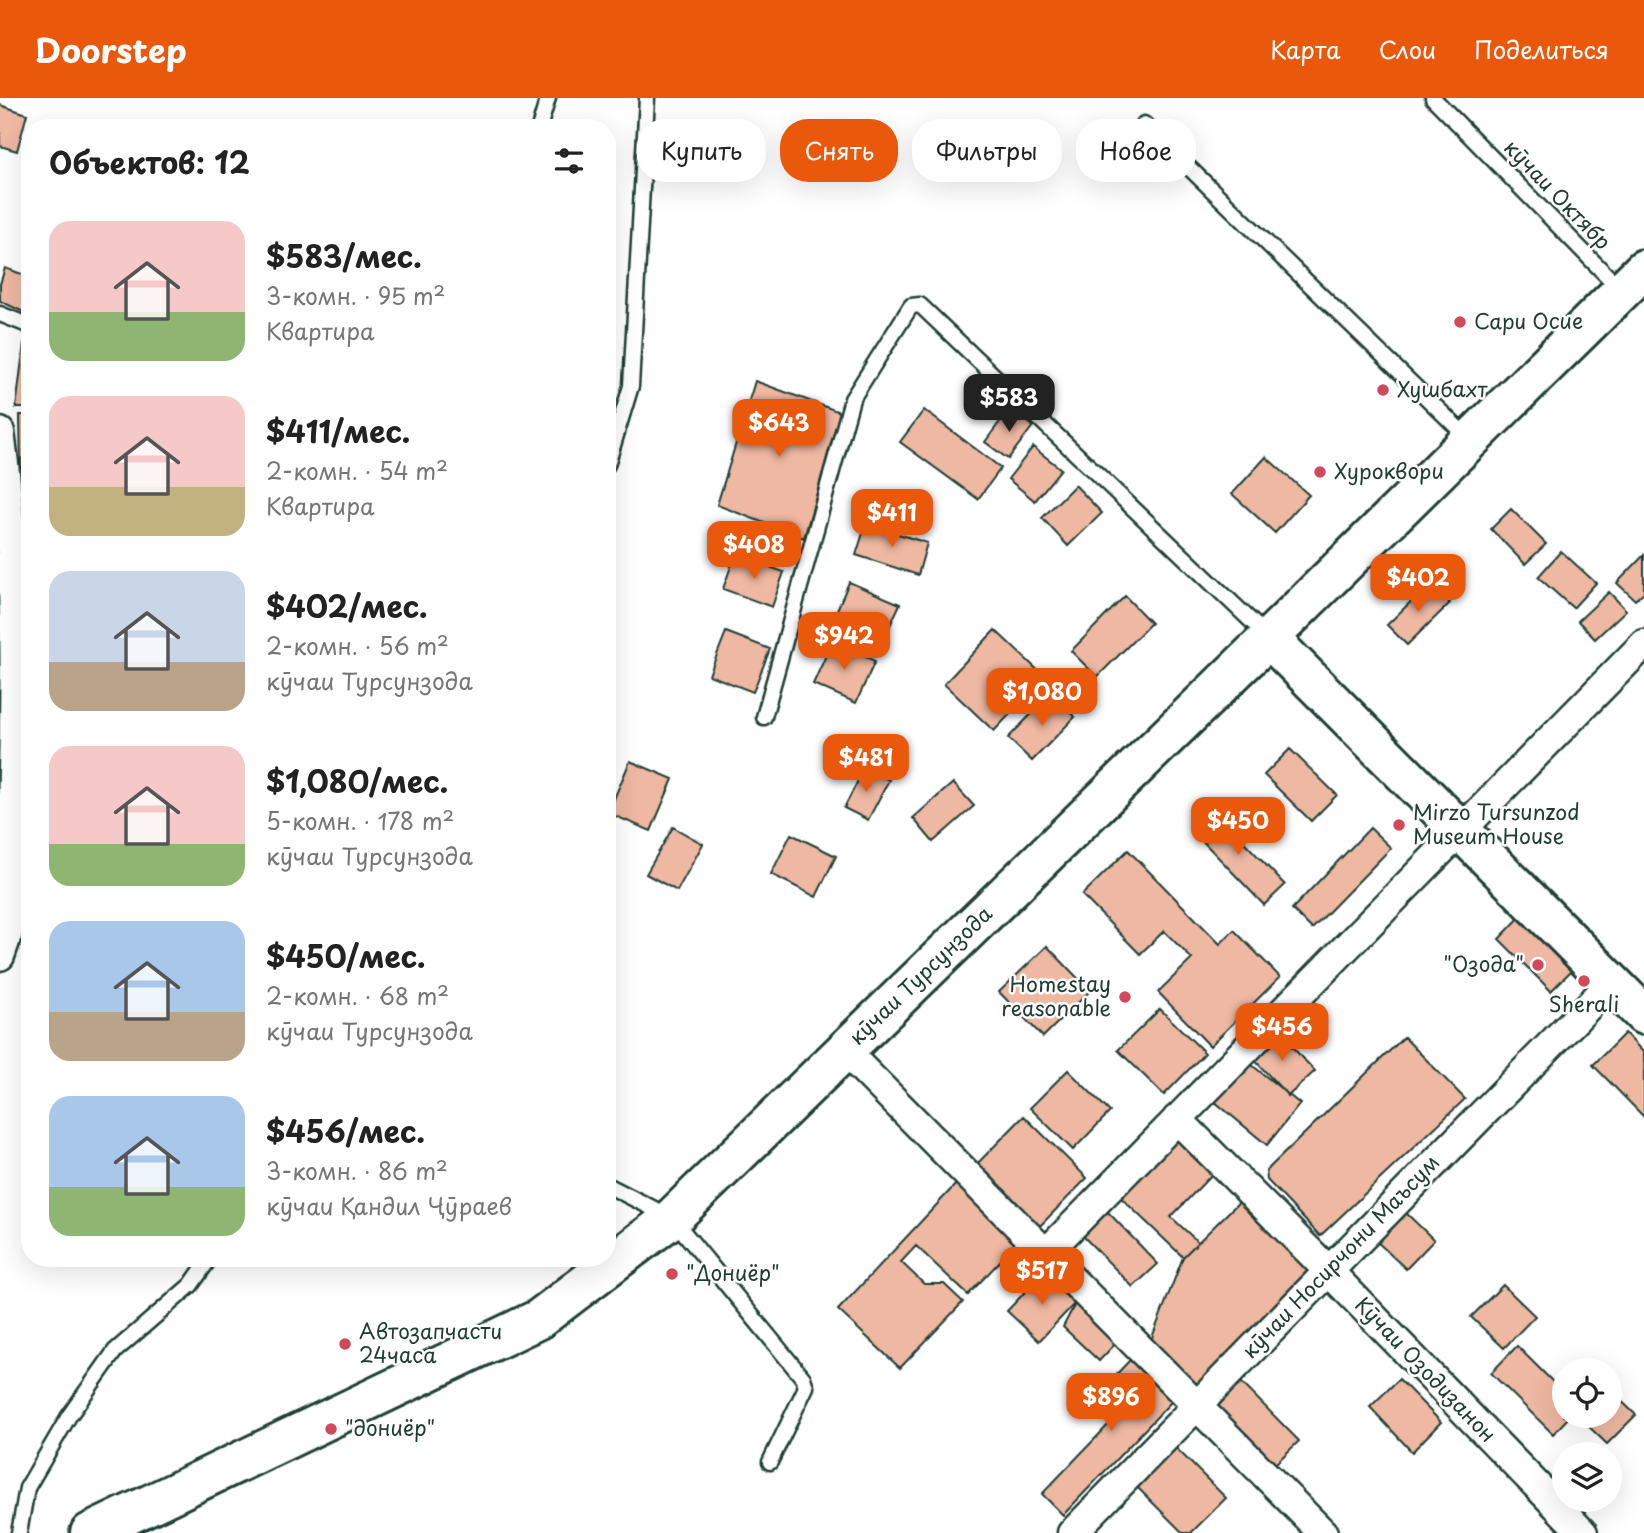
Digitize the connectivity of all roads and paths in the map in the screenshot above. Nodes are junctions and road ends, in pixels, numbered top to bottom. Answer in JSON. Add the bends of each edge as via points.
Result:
{"nodes":[{"id":1,"x":548,"y":98,"type":"edge"},
{"id":2,"x":648,"y":98,"type":"edge"},
{"id":3,"x":1433,"y":98,"type":"edge"},
{"id":4,"x":542,"y":119,"type":"edge"},
{"id":5,"x":1196,"y":174,"type":"edge"},
{"id":6,"x":1633,"y":280,"type":"edge"},
{"id":7,"x":0,"y":314,"type":"edge"},
{"id":8,"x":21,"y":322,"type":"edge"},
{"id":9,"x":0,"y":432,"type":"edge"},
{"id":10,"x":616,"y":435,"type":"edge"},
{"id":11,"x":1469,"y":439,"type":"junction"},
{"id":12,"x":1269,"y":638,"type":"junction"},
{"id":13,"x":1644,"y":644,"type":"edge"},
{"id":14,"x":764,"y":717,"type":"dead end"},
{"id":15,"x":1461,"y":832,"type":"junction"},
{"id":16,"x":0,"y":956,"type":"edge"},
{"id":17,"x":1612,"y":982,"type":"junction"},
{"id":18,"x":1644,"y":1015,"type":"edge"},
{"id":19,"x":844,"y":1050,"type":"junction"},
{"id":20,"x":1177,"y":1119,"type":"junction"},
{"id":21,"x":616,"y":1190,"type":"edge"},
{"id":22,"x":672,"y":1218,"type":"junction"},
{"id":23,"x":1045,"y":1254,"type":"junction"},
{"id":24,"x":616,"y":1261,"type":"edge"},
{"id":25,"x":204,"y":1267,"type":"edge"},
{"id":26,"x":608,"y":1267,"type":"edge"},
{"id":27,"x":1327,"y":1270,"type":"junction"},
{"id":28,"x":1195,"y":1406,"type":"junction"},
{"id":29,"x":770,"y":1462,"type":"dead end"},
{"id":30,"x":1080,"y":1530,"type":"edge"},
{"id":31,"x":19,"y":1533,"type":"edge"},
{"id":32,"x":90,"y":1533,"type":"edge"},
{"id":33,"x":1324,"y":1533,"type":"edge"},
{"id":34,"x":1583,"y":1533,"type":"edge"}],
"edges":[{"from":1,"to":4,"type":"lane"},
{"from":2,"to":10,"type":"lane","via":[[631,386]]},
{"from":3,"to":6,"type":"lane","name":"кӯчаи Октябр"},
{"from":5,"to":11,"type":"lane"},
{"from":6,"to":11,"type":"main road","name":"кӯчаи Турсунзода"},
{"from":7,"to":8,"type":"lane"},
{"from":9,"to":16,"type":"street","via":[[13,600],[8,933]]},
{"from":11,"to":12,"type":"main road","name":"кӯчаи Турсунзода"},
{"from":12,"to":14,"type":"lane","via":[[920,305],[911,306],[852,399]]},
{"from":12,"to":15,"type":"main road"},
{"from":12,"to":19,"type":"main road","name":"кӯчаи Турсунзода"},
{"from":13,"to":15,"type":"street"},
{"from":15,"to":17,"type":"main road"},
{"from":15,"to":20,"type":"street"},
{"from":17,"to":18,"type":"main road"},
{"from":17,"to":27,"type":"street","name":"кӯчаи Носирчони Маъсум"},
{"from":19,"to":22,"type":"main road","name":"кӯчаи Турсунзода"},
{"from":19,"to":23,"type":"street"},
{"from":20,"to":23,"type":"street"},
{"from":20,"to":27,"type":"street","name":"Кӯчаи Озодизанон"},
{"from":21,"to":22,"type":"lane"},
{"from":22,"to":24,"type":"main road","name":"кӯчаи Турсунзода"},
{"from":22,"to":29,"type":"lane","via":[[803,1378],[806,1387]]},
{"from":23,"to":28,"type":"street"},
{"from":25,"to":31,"type":"lane","via":[[191,1285],[115,1351],[69,1416],[27,1489]]},
{"from":26,"to":32,"type":"main road","name":"кӯчаи Турсунзода","via":[[539,1320]]},
{"from":27,"to":28,"type":"street","name":"кӯчаи Носирчони Маъсум"},
{"from":27,"to":34,"type":"street","name":"Кӯчаи Озодизанон"},
{"from":28,"to":30,"type":"street","name":"кӯчаи Носирчони Маъсум"},
{"from":28,"to":33,"type":"street"}]}
